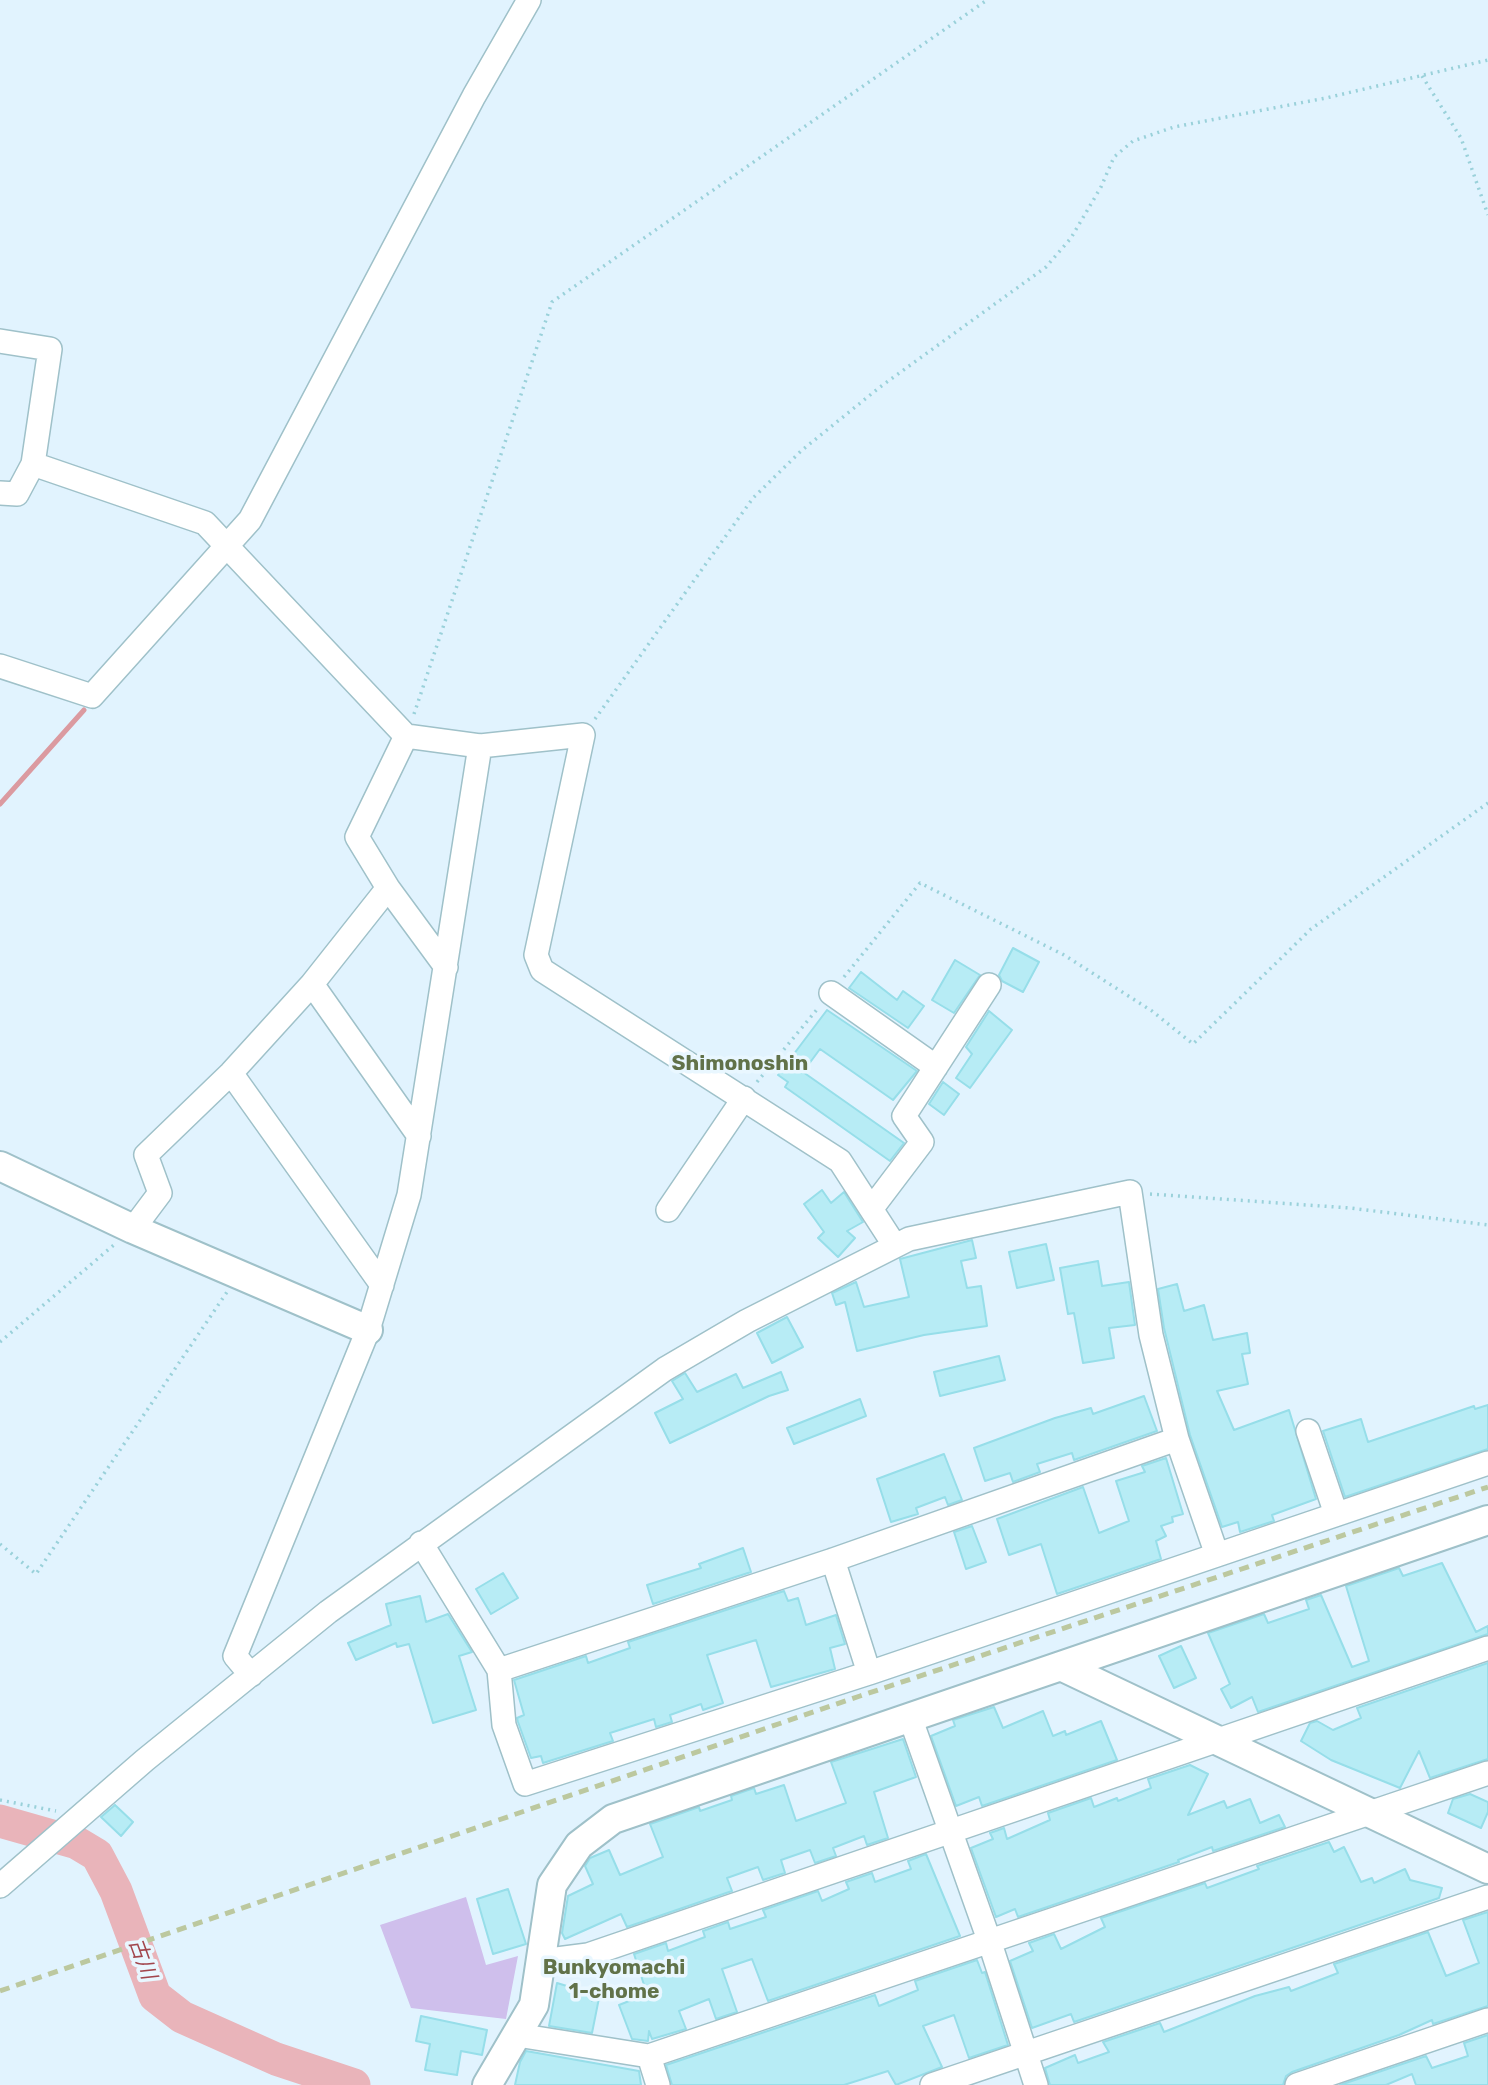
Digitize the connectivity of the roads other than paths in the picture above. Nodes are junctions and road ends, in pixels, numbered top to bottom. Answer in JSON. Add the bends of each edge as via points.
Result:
{"nodes":[{"id":1,"x":529,"y":0,"type":"edge"},
{"id":2,"x":0,"y":341,"type":"edge"},
{"id":3,"x":33,"y":464,"type":"junction"},
{"id":4,"x":0,"y":493,"type":"edge"},
{"id":5,"x":228,"y":544,"type":"junction"},
{"id":6,"x":0,"y":666,"type":"edge"},
{"id":7,"x":406,"y":736,"type":"junction"},
{"id":8,"x":480,"y":746,"type":"junction"},
{"id":9,"x":388,"y":888,"type":"junction"},
{"id":10,"x":446,"y":967,"type":"junction"},
{"id":11,"x":312,"y":984,"type":"junction"},
{"id":12,"x":989,"y":985,"type":"dead end"},
{"id":13,"x":831,"y":993,"type":"road end"},
{"id":14,"x":936,"y":1067,"type":"junction"},
{"id":15,"x":231,"y":1073,"type":"junction"},
{"id":16,"x":744,"y":1098,"type":"junction"},
{"id":17,"x":418,"y":1136,"type":"junction"},
{"id":18,"x":0,"y":1166,"type":"edge"},
{"id":19,"x":872,"y":1208,"type":"junction"},
{"id":20,"x":668,"y":1210,"type":"dead end"},
{"id":21,"x":133,"y":1229,"type":"junction"},
{"id":22,"x":895,"y":1246,"type":"junction"},
{"id":23,"x":382,"y":1285,"type":"junction"},
{"id":24,"x":368,"y":1330,"type":"junction"},
{"id":25,"x":1308,"y":1431,"type":"dead end"},
{"id":26,"x":1177,"y":1439,"type":"junction"},
{"id":27,"x":1488,"y":1463,"type":"edge"},
{"id":28,"x":1336,"y":1514,"type":"junction"},
{"id":29,"x":1488,"y":1520,"type":"edge"},
{"id":30,"x":421,"y":1543,"type":"junction"},
{"id":31,"x":1217,"y":1555,"type":"junction"},
{"id":32,"x":833,"y":1560,"type":"junction"},
{"id":33,"x":1488,"y":1648,"type":"edge"},
{"id":34,"x":1061,"y":1666,"type":"junction"},
{"id":35,"x":499,"y":1670,"type":"junction"},
{"id":36,"x":869,"y":1673,"type":"junction"},
{"id":37,"x":251,"y":1675,"type":"junction"},
{"id":38,"x":910,"y":1717,"type":"junction"},
{"id":39,"x":1215,"y":1741,"type":"junction"},
{"id":40,"x":1488,"y":1773,"type":"edge"},
{"id":41,"x":1369,"y":1812,"type":"junction"},
{"id":42,"x":950,"y":1830,"type":"junction"},
{"id":43,"x":1488,"y":1870,"type":"edge"},
{"id":44,"x":0,"y":1886,"type":"edge"},
{"id":45,"x":1488,"y":1897,"type":"edge"},
{"id":46,"x":989,"y":1940,"type":"junction"},
{"id":47,"x":541,"y":1961,"type":"junction"},
{"id":48,"x":1488,"y":2020,"type":"edge"},
{"id":49,"x":517,"y":2035,"type":"junction"},
{"id":50,"x":1025,"y":2053,"type":"junction"},
{"id":51,"x":649,"y":2056,"type":"junction"},
{"id":52,"x":487,"y":2085,"type":"edge"},
{"id":53,"x":658,"y":2085,"type":"edge"},
{"id":54,"x":932,"y":2085,"type":"edge"},
{"id":55,"x":1036,"y":2085,"type":"edge"},
{"id":56,"x":1297,"y":2085,"type":"edge"}],
"edges":[{"from":1,"to":5,"type":"street","via":[[250,520]]},
{"from":2,"to":3,"type":"street","via":[[50,349]]},
{"from":3,"to":4,"type":"street","via":[[17,494]]},
{"from":3,"to":5,"type":"street","via":[[205,523]]},
{"from":5,"to":6,"type":"street","via":[[92,696]]},
{"from":5,"to":7,"type":"street"},
{"from":7,"to":8,"type":"street"},
{"from":7,"to":9,"type":"street","via":[[357,837]]},
{"from":8,"to":10,"type":"street"},
{"from":8,"to":16,"type":"street","via":[[583,735],[536,955],[542,970]]},
{"from":9,"to":10,"type":"street"},
{"from":9,"to":11,"type":"street"},
{"from":10,"to":17,"type":"street"},
{"from":11,"to":15,"type":"street"},
{"from":11,"to":17,"type":"street"},
{"from":12,"to":14,"type":"street"},
{"from":13,"to":14,"type":"street"},
{"from":14,"to":19,"type":"street","via":[[905,1116],[922,1142]]},
{"from":15,"to":21,"type":"street","via":[[146,1155],[160,1193]]},
{"from":15,"to":23,"type":"street"},
{"from":16,"to":19,"type":"street","via":[[840,1161]]},
{"from":16,"to":20,"type":"street"},
{"from":17,"to":23,"type":"street","via":[[409,1195]]},
{"from":18,"to":21,"type":"street"},
{"from":19,"to":22,"type":"street"},
{"from":21,"to":24,"type":"street"},
{"from":22,"to":26,"type":"street","via":[[1130,1192],[1151,1335]]},
{"from":22,"to":30,"type":"street","via":[[747,1321],[665,1369]]},
{"from":23,"to":24,"type":"street"},
{"from":24,"to":37,"type":"street","via":[[235,1656]]},
{"from":25,"to":28,"type":"street"},
{"from":26,"to":31,"type":"street"},
{"from":26,"to":32,"type":"street"},
{"from":27,"to":28,"type":"street"},
{"from":28,"to":31,"type":"street"},
{"from":29,"to":34,"type":"street"},
{"from":30,"to":35,"type":"street"},
{"from":30,"to":37,"type":"street"},
{"from":31,"to":36,"type":"street"},
{"from":32,"to":35,"type":"street"},
{"from":32,"to":36,"type":"street"},
{"from":33,"to":39,"type":"street"},
{"from":34,"to":38,"type":"street"},
{"from":34,"to":39,"type":"street"},
{"from":35,"to":36,"type":"street","via":[[504,1725],[525,1784]]},
{"from":37,"to":44,"type":"street"},
{"from":38,"to":42,"type":"street"},
{"from":38,"to":47,"type":"street","via":[[613,1819],[579,1845],[552,1885]]},
{"from":39,"to":41,"type":"street"},
{"from":39,"to":42,"type":"street"},
{"from":40,"to":41,"type":"street"},
{"from":41,"to":43,"type":"street"},
{"from":41,"to":46,"type":"street"},
{"from":42,"to":46,"type":"street"},
{"from":42,"to":47,"type":"street","via":[[588,1955]]},
{"from":45,"to":50,"type":"street"},
{"from":46,"to":50,"type":"street"},
{"from":46,"to":51,"type":"street"},
{"from":47,"to":49,"type":"street","via":[[534,2005]]},
{"from":48,"to":56,"type":"street"},
{"from":49,"to":51,"type":"street"},
{"from":49,"to":52,"type":"street"},
{"from":50,"to":54,"type":"street"},
{"from":50,"to":55,"type":"street"},
{"from":51,"to":53,"type":"street"}]}
